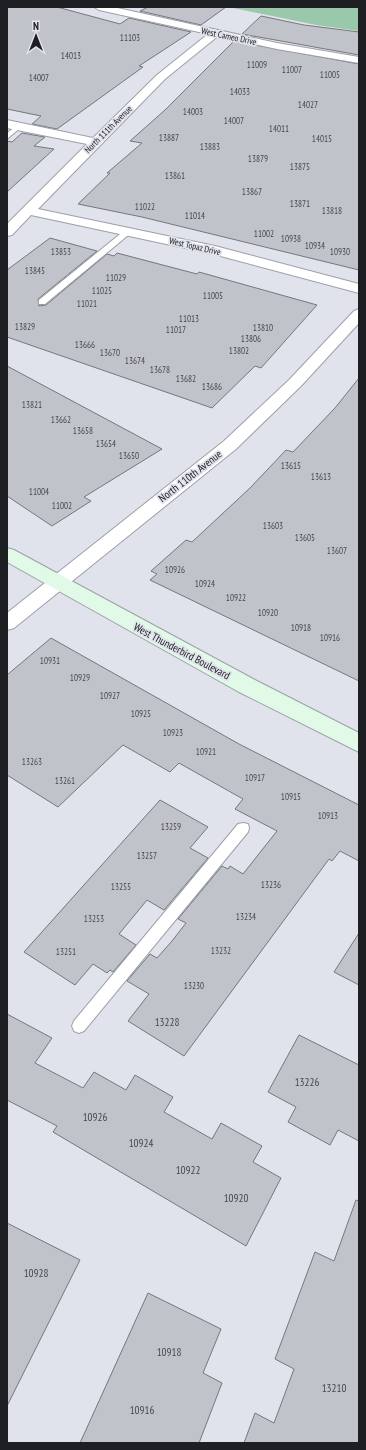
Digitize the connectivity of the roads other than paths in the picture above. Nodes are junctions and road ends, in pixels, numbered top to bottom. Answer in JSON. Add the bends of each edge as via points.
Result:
{"nodes":[{"id":1,"x":99,"y":7,"type":"edge"},
{"id":2,"x":216,"y":33,"type":"junction"},
{"id":3,"x":359,"y":60,"type":"edge"},
{"id":4,"x":12,"y":126,"type":"edge"},
{"id":5,"x":7,"y":137,"type":"edge"},
{"id":6,"x":95,"y":142,"type":"junction"},
{"id":7,"x":30,"y":211,"type":"junction"},
{"id":8,"x":7,"y":232,"type":"edge"},
{"id":9,"x":128,"y":232,"type":"junction"},
{"id":10,"x":359,"y":289,"type":"edge"},
{"id":11,"x":42,"y":302,"type":"dead end"},
{"id":12,"x":359,"y":314,"type":"edge"},
{"id":13,"x":7,"y":554,"type":"edge"},
{"id":14,"x":59,"y":583,"type":"junction"},
{"id":15,"x":7,"y":624,"type":"edge"},
{"id":16,"x":359,"y":743,"type":"edge"},
{"id":17,"x":243,"y":828,"type":"dead end"},
{"id":18,"x":79,"y":1026,"type":"dead end"}],
"edges":[{"from":1,"to":2,"type":"street","name":"West Cameo Drive"},
{"from":2,"to":3,"type":"street","name":"West Cameo Drive"},
{"from":2,"to":6,"type":"street","name":"North 111th Avenue","via":[[160,77]]},
{"from":4,"to":5,"type":"lane"},
{"from":4,"to":6,"type":"street"},
{"from":6,"to":7,"type":"street","name":"North 111th Avenue"},
{"from":7,"to":8,"type":"street","name":"North 111th Avenue"},
{"from":7,"to":9,"type":"street","name":"West Topaz Drive"},
{"from":9,"to":10,"type":"street","name":"West Topaz Drive","via":[[215,250]]},
{"from":9,"to":11,"type":"lane"},
{"from":12,"to":14,"type":"street","name":"North 110th Avenue","via":[[295,383],[230,445]]},
{"from":13,"to":14,"type":"street","name":"West Thunderbird Boulevard"},
{"from":14,"to":15,"type":"street","name":"North 110th Avenue"},
{"from":14,"to":16,"type":"street","name":"West Thunderbird Boulevard","via":[[240,682]]},
{"from":17,"to":18,"type":"lane"}]}
